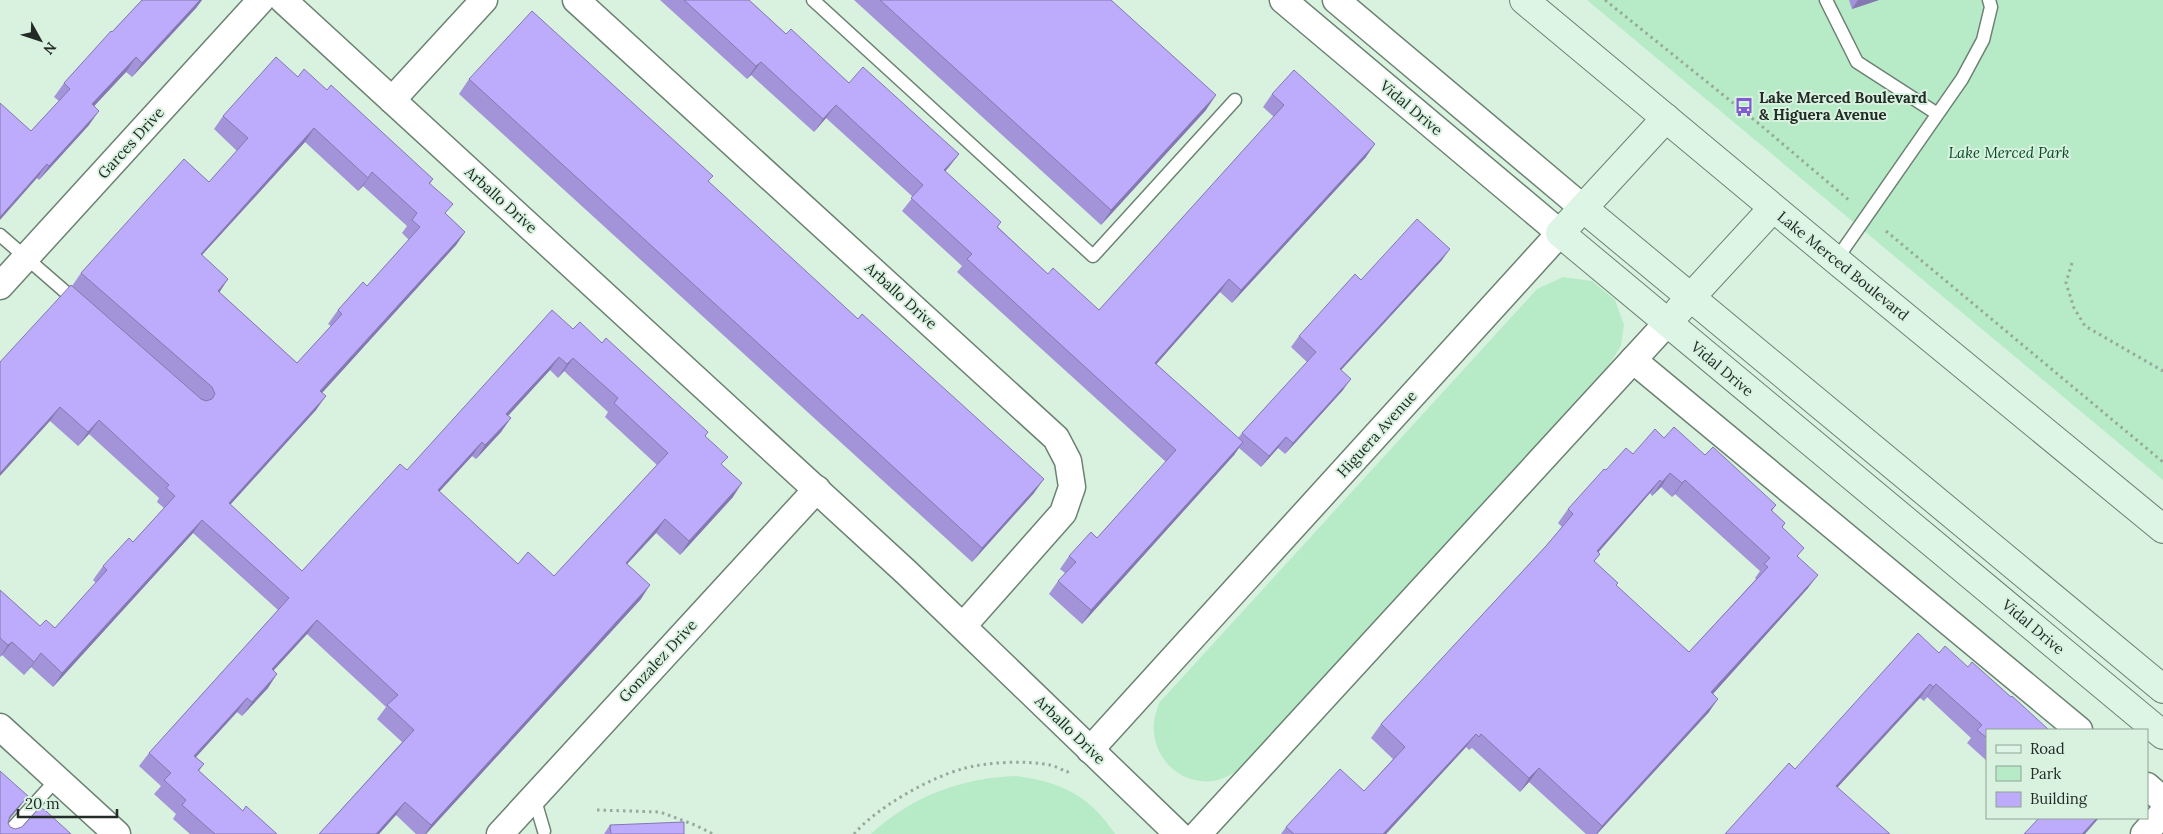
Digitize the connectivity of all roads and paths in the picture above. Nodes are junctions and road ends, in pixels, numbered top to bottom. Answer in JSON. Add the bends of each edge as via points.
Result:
{"nodes":[{"id":1,"x":261,"y":0,"type":"edge"},
{"id":2,"x":282,"y":0,"type":"edge"},
{"id":3,"x":484,"y":0,"type":"edge"},
{"id":4,"x":576,"y":0,"type":"edge"},
{"id":5,"x":813,"y":0,"type":"edge"},
{"id":6,"x":1283,"y":0,"type":"edge"},
{"id":7,"x":1336,"y":0,"type":"edge"},
{"id":8,"x":1524,"y":0,"type":"edge"},
{"id":9,"x":1826,"y":0,"type":"edge"},
{"id":10,"x":1989,"y":0,"type":"edge"},
{"id":11,"x":392,"y":100,"type":"junction"},
{"id":12,"x":1235,"y":100,"type":"dead end"},
{"id":13,"x":1936,"y":113,"type":"junction"},
{"id":14,"x":1666,"y":118,"type":"junction"},
{"id":15,"x":1583,"y":208,"type":"junction"},
{"id":16,"x":1773,"y":208,"type":"junction"},
{"id":17,"x":1560,"y":233,"type":"junction"},
{"id":18,"x":0,"y":235,"type":"edge"},
{"id":19,"x":26,"y":258,"type":"junction"},
{"id":20,"x":1836,"y":260,"type":"junction"},
{"id":21,"x":2072,"y":263,"type":"dead end"},
{"id":22,"x":0,"y":286,"type":"edge"},
{"id":23,"x":1691,"y":296,"type":"junction"},
{"id":24,"x":90,"y":314,"type":"edge"},
{"id":25,"x":1667,"y":323,"type":"junction"},
{"id":26,"x":1633,"y":360,"type":"junction"},
{"id":27,"x":2163,"y":371,"type":"edge"},
{"id":28,"x":817,"y":489,"type":"junction"},
{"id":29,"x":2163,"y":529,"type":"edge"},
{"id":30,"x":963,"y":626,"type":"junction"},
{"id":31,"x":2163,"y":689,"type":"edge"},
{"id":32,"x":0,"y":727,"type":"edge"},
{"id":33,"x":2078,"y":729,"type":"edge"},
{"id":34,"x":2163,"y":735,"type":"edge"},
{"id":35,"x":1090,"y":750,"type":"junction"},
{"id":36,"x":1071,"y":768,"type":"dead end"},
{"id":37,"x":57,"y":779,"type":"junction"},
{"id":38,"x":2148,"y":787,"type":"edge"},
{"id":39,"x":534,"y":796,"type":"junction"},
{"id":40,"x":2163,"y":800,"type":"edge"},
{"id":41,"x":597,"y":810,"type":"dead end"},
{"id":42,"x":2163,"y":813,"type":"edge"},
{"id":43,"x":544,"y":831,"type":"dead end"},
{"id":44,"x":7,"y":834,"type":"edge"},
{"id":45,"x":117,"y":834,"type":"edge"},
{"id":46,"x":500,"y":834,"type":"edge"},
{"id":47,"x":713,"y":834,"type":"edge"},
{"id":48,"x":854,"y":834,"type":"edge"},
{"id":49,"x":1178,"y":834,"type":"edge"},
{"id":50,"x":1198,"y":834,"type":"edge"},
{"id":51,"x":2144,"y":834,"type":"edge"}],
"edges":[{"from":1,"to":19,"type":"street","name":"Garces Drive"},
{"from":2,"to":11,"type":"street","name":"Arballo Drive"},
{"from":3,"to":11,"type":"street"},
{"from":4,"to":30,"type":"street","name":"Arballo Drive","via":[[1056,438],[1068,461],[1072,487],[1063,513]]},
{"from":5,"to":12,"type":"lane","via":[[1093,256]]},
{"from":6,"to":17,"type":"street","name":"Vidal Drive"},
{"from":7,"to":15,"type":"street"},
{"from":8,"to":14,"type":"street","name":"Lake Merced Boulevard"},
{"from":9,"to":13,"type":"lane","via":[[1857,62]]},
{"from":10,"to":13,"type":"lane","via":[[1991,6],[1983,40],[1962,78]]},
{"from":11,"to":28,"type":"street","name":"Arballo Drive"},
{"from":13,"to":20,"type":"lane"},
{"from":14,"to":15,"type":"street","name":"Higuera Avenue"},
{"from":14,"to":16,"type":"street","name":"Lake Merced Boulevard"},
{"from":15,"to":17,"type":"street","name":"Higuera Avenue"},
{"from":15,"to":23,"type":"street"},
{"from":16,"to":20,"type":"street","name":"Lake Merced Boulevard"},
{"from":16,"to":23,"type":"street"},
{"from":17,"to":25,"type":"street","name":"Vidal Drive"},
{"from":17,"to":35,"type":"street","name":"Higuera Avenue"},
{"from":18,"to":19,"type":"lane"},
{"from":19,"to":22,"type":"street","name":"Garces Drive"},
{"from":19,"to":24,"type":"lane"},
{"from":20,"to":29,"type":"street","name":"Lake Merced Boulevard"},
{"from":21,"to":27,"type":"path","via":[[2066,283],[2074,308],[2085,326]]},
{"from":23,"to":25,"type":"street"},
{"from":23,"to":31,"type":"street"},
{"from":25,"to":26,"type":"street"},
{"from":25,"to":34,"type":"street","name":"Vidal Drive"},
{"from":26,"to":33,"type":"street"},
{"from":26,"to":50,"type":"street"},
{"from":28,"to":30,"type":"street","name":"Arballo Drive"},
{"from":28,"to":39,"type":"street","name":"Gonzalez Drive"},
{"from":30,"to":35,"type":"street","name":"Arballo Drive"},
{"from":32,"to":37,"type":"street"},
{"from":35,"to":49,"type":"street","name":"Arballo Drive"},
{"from":36,"to":48,"type":"path","via":[[1067,772],[1051,765],[1008,762],[962,769],[919,787],[888,805]]},
{"from":37,"to":44,"type":"lane"},
{"from":37,"to":45,"type":"street"},
{"from":38,"to":40,"type":"street"},
{"from":39,"to":43,"type":"lane"},
{"from":39,"to":46,"type":"street","name":"Gonzalez Drive"},
{"from":41,"to":47,"type":"path","via":[[660,812]]},
{"from":42,"to":51,"type":"street"}]}
